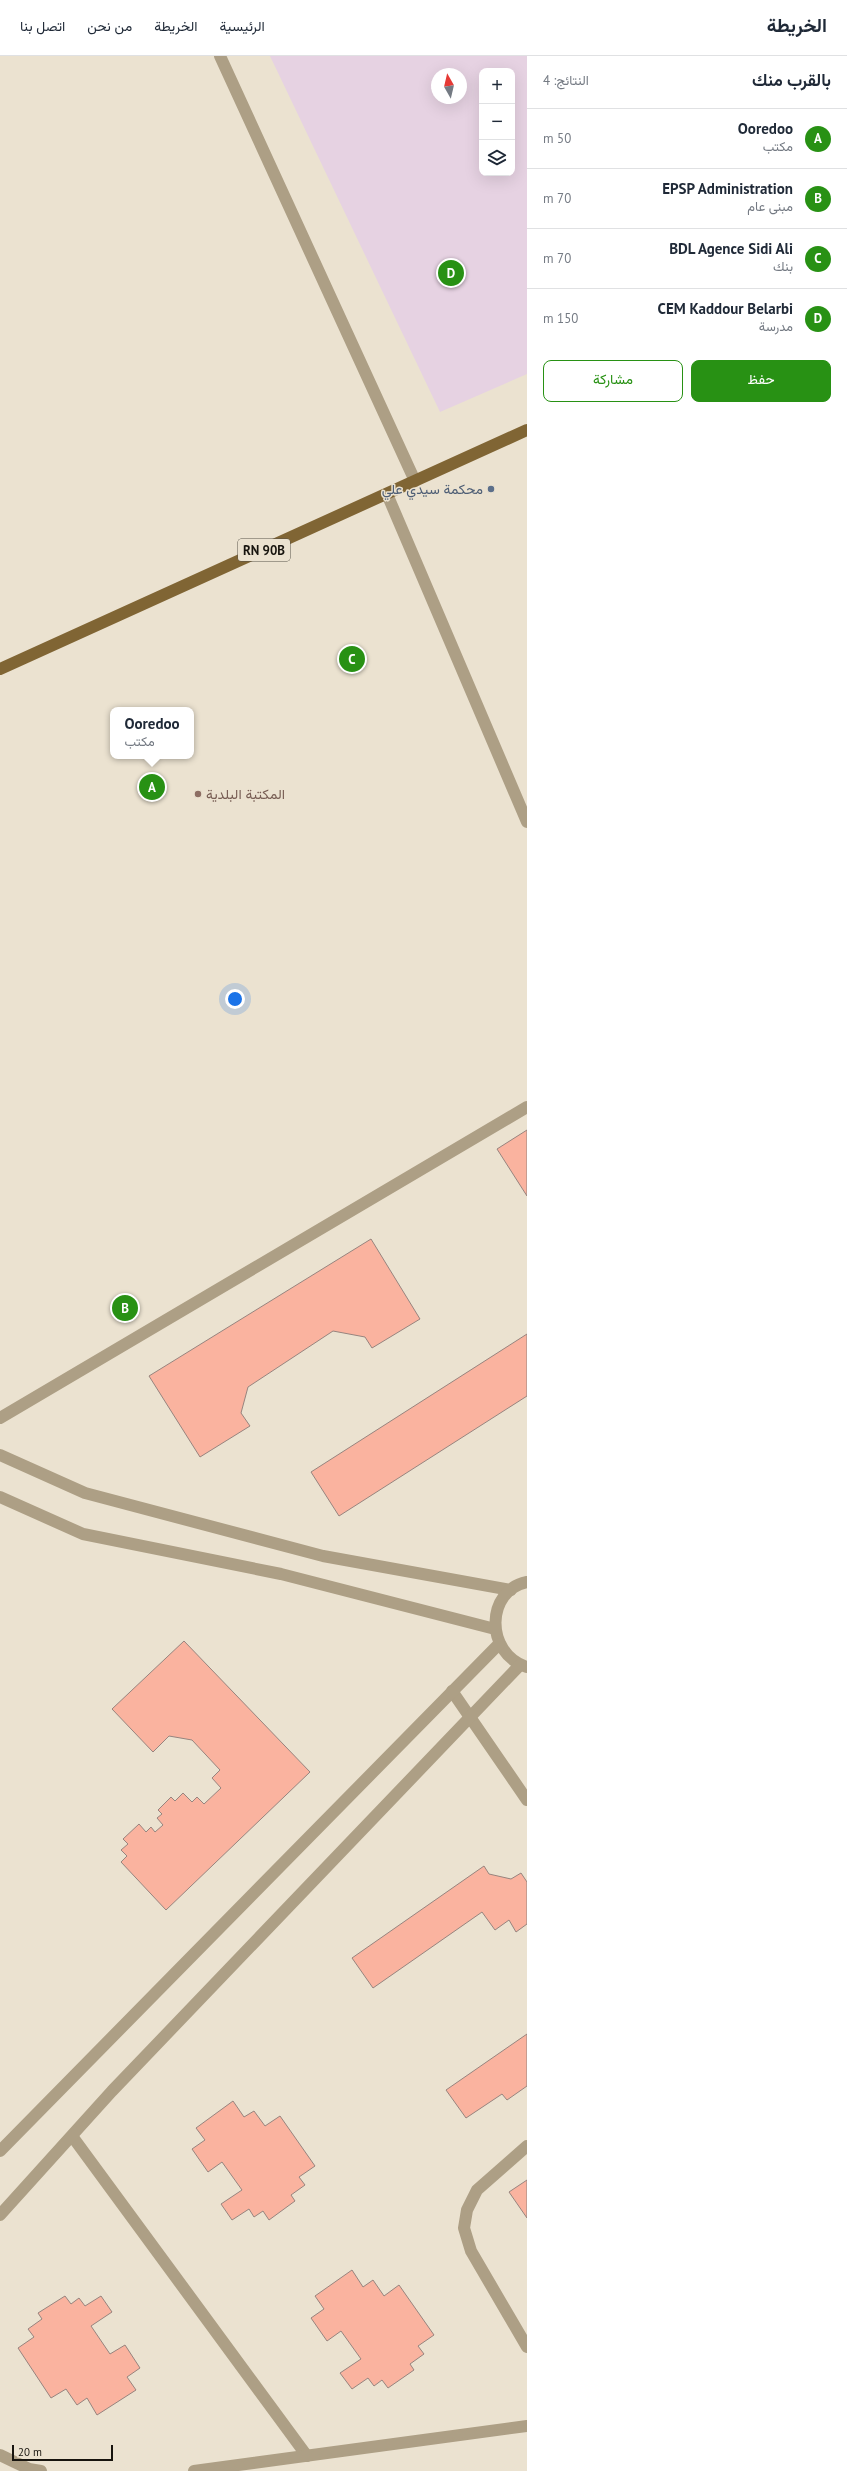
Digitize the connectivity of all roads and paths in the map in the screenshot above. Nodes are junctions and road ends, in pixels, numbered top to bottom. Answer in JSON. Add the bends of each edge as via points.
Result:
{"nodes":[{"id":1,"x":220,"y":56,"type":"edge"},
{"id":2,"x":527,"y":430,"type":"edge"},
{"id":3,"x":416,"y":481,"type":"junction"},
{"id":4,"x":387,"y":494,"type":"junction"},
{"id":5,"x":0,"y":669,"type":"edge"},
{"id":6,"x":527,"y":822,"type":"edge"},
{"id":7,"x":527,"y":1107,"type":"edge"},
{"id":8,"x":0,"y":1418,"type":"edge"},
{"id":9,"x":0,"y":1455,"type":"edge"},
{"id":10,"x":0,"y":1497,"type":"edge"},
{"id":11,"x":527,"y":1582,"type":"edge"},
{"id":12,"x":511,"y":1590,"type":"junction"},
{"id":13,"x":495,"y":1629,"type":"junction"},
{"id":14,"x":499,"y":1644,"type":"junction"},
{"id":15,"x":523,"y":1666,"type":"edge"},
{"id":16,"x":452,"y":1691,"type":"junction"},
{"id":17,"x":471,"y":1716,"type":"junction"},
{"id":18,"x":527,"y":1800,"type":"edge"},
{"id":19,"x":72,"y":2136,"type":"junction"},
{"id":20,"x":527,"y":2146,"type":"edge"},
{"id":21,"x":0,"y":2151,"type":"edge"},
{"id":22,"x":0,"y":2215,"type":"edge"},
{"id":23,"x":527,"y":2347,"type":"edge"},
{"id":24,"x":527,"y":2426,"type":"edge"},
{"id":25,"x":0,"y":2455,"type":"edge"},
{"id":26,"x":307,"y":2456,"type":"junction"},
{"id":27,"x":40,"y":2471,"type":"edge"},
{"id":28,"x":194,"y":2471,"type":"edge"}],
"edges":[{"from":1,"to":3,"type":"street"},
{"from":2,"to":3,"type":"main road","number":"RN 90B"},
{"from":3,"to":4,"type":"main road","number":"RN 90B"},
{"from":4,"to":5,"type":"main road","number":"RN 90B"},
{"from":4,"to":6,"type":"street"},
{"from":7,"to":8,"type":"street"},
{"from":9,"to":12,"type":"street","via":[[85,1493],[315,1554]]},
{"from":10,"to":13,"type":"street","via":[[83,1534],[281,1574]]},
{"from":11,"to":12,"type":"street"},
{"from":12,"to":13,"type":"street","via":[[501,1601]]},
{"from":13,"to":14,"type":"street"},
{"from":14,"to":15,"type":"street","via":[[507,1656]]},
{"from":14,"to":16,"type":"street"},
{"from":15,"to":17,"type":"street"},
{"from":16,"to":17,"type":"street"},
{"from":16,"to":21,"type":"street"},
{"from":17,"to":18,"type":"street"},
{"from":17,"to":19,"type":"street"},
{"from":19,"to":22,"type":"street"},
{"from":19,"to":26,"type":"street"},
{"from":20,"to":23,"type":"street","via":[[477,2190],[467,2210],[464,2228],[471,2251]]},
{"from":24,"to":26,"type":"street"},
{"from":25,"to":27,"type":"street","via":[[29,2469]]},
{"from":26,"to":28,"type":"street"}]}
